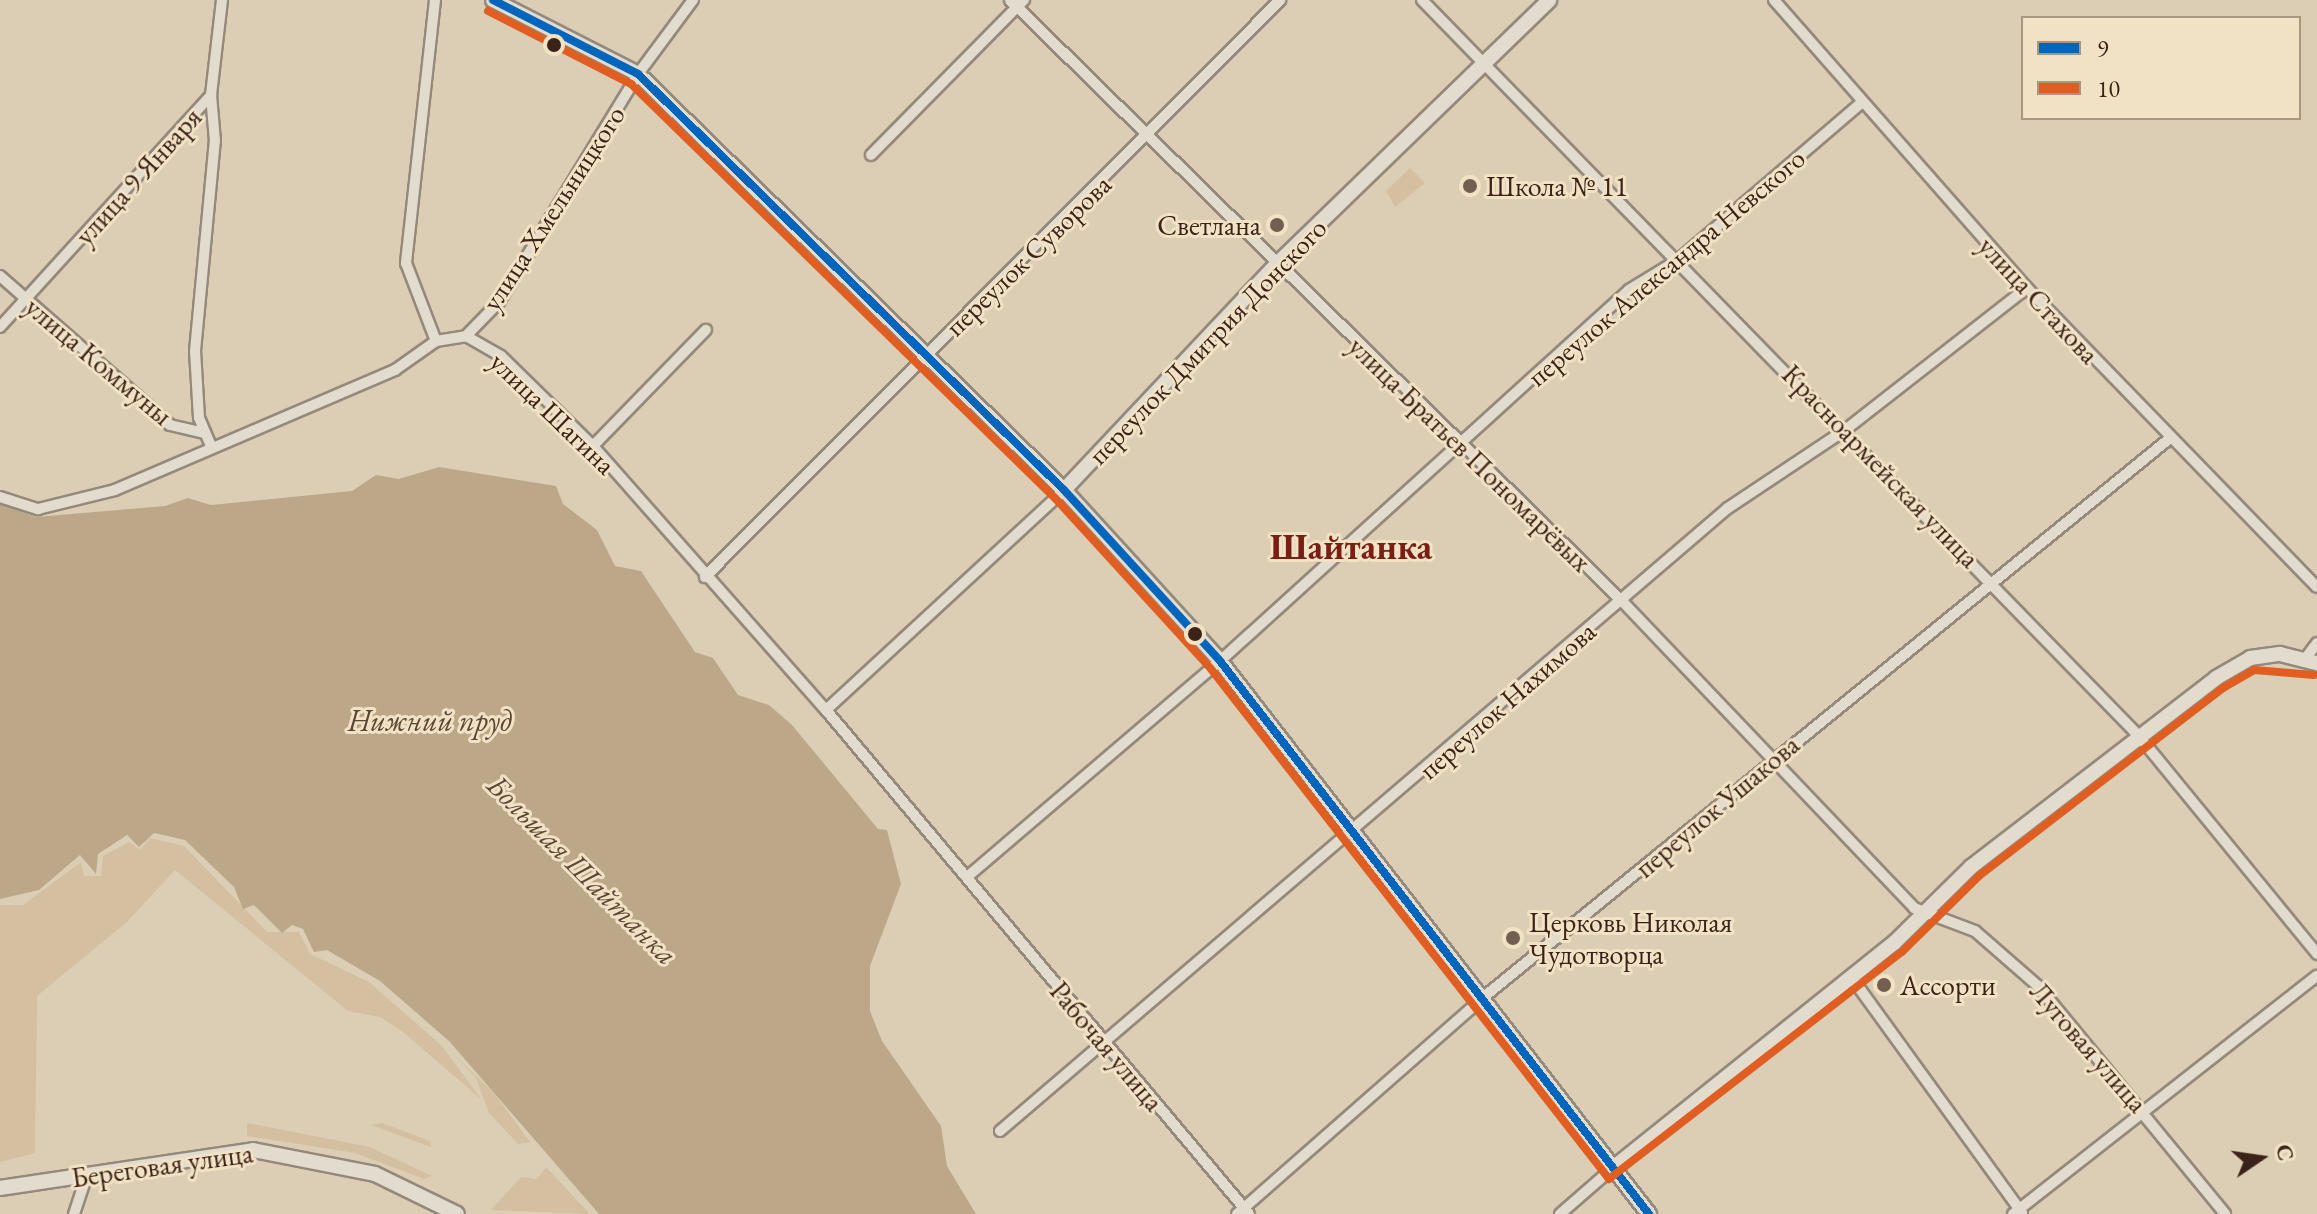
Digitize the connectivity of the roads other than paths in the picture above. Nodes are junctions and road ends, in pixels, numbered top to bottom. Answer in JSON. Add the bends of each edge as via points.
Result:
{"nodes":[{"id":1,"x":222,"y":0,"type":"edge"},
{"id":2,"x":435,"y":0,"type":"edge"},
{"id":3,"x":493,"y":0,"type":"edge"},
{"id":4,"x":693,"y":0,"type":"edge"},
{"id":5,"x":1280,"y":0,"type":"edge"},
{"id":6,"x":1422,"y":0,"type":"edge"},
{"id":7,"x":1549,"y":0,"type":"edge"},
{"id":8,"x":1774,"y":0,"type":"edge"},
{"id":9,"x":1017,"y":2,"type":"edge"},
{"id":10,"x":1483,"y":61,"type":"junction"},
{"id":11,"x":638,"y":74,"type":"junction"},
{"id":12,"x":211,"y":95,"type":"junction"},
{"id":13,"x":1861,"y":103,"type":"junction"},
{"id":14,"x":1149,"y":137,"type":"junction"},
{"id":15,"x":871,"y":155,"type":"dead end"},
{"id":16,"x":1678,"y":260,"type":"junction"},
{"id":17,"x":1277,"y":264,"type":"junction"},
{"id":18,"x":0,"y":276,"type":"edge"},
{"id":19,"x":2027,"y":288,"type":"junction"},
{"id":20,"x":24,"y":300,"type":"junction"},
{"id":21,"x":0,"y":327,"type":"edge"},
{"id":22,"x":706,"y":330,"type":"dead end"},
{"id":23,"x":466,"y":336,"type":"junction"},
{"id":24,"x":436,"y":341,"type":"junction"},
{"id":25,"x":926,"y":354,"type":"junction"},
{"id":26,"x":1845,"y":430,"type":"junction"},
{"id":27,"x":205,"y":433,"type":"junction"},
{"id":28,"x":2169,"y":439,"type":"junction"},
{"id":29,"x":211,"y":446,"type":"junction"},
{"id":30,"x":593,"y":446,"type":"junction"},
{"id":31,"x":1458,"y":446,"type":"junction"},
{"id":32,"x":1064,"y":490,"type":"junction"},
{"id":33,"x":0,"y":497,"type":"edge"},
{"id":34,"x":705,"y":577,"type":"junction"},
{"id":35,"x":1996,"y":583,"type":"junction"},
{"id":36,"x":2317,"y":587,"type":"edge"},
{"id":37,"x":1622,"y":601,"type":"junction"},
{"id":38,"x":2317,"y":643,"type":"edge"},
{"id":39,"x":1220,"y":661,"type":"junction"},
{"id":40,"x":2311,"y":661,"type":"edge"},
{"id":41,"x":826,"y":710,"type":"junction"},
{"id":42,"x":2138,"y":735,"type":"junction"},
{"id":43,"x":1777,"y":758,"type":"junction"},
{"id":44,"x":1356,"y":831,"type":"junction"},
{"id":45,"x":967,"y":877,"type":"junction"},
{"id":46,"x":1925,"y":913,"type":"junction"},
{"id":47,"x":2317,"y":954,"type":"edge"},
{"id":48,"x":2317,"y":976,"type":"edge"},
{"id":49,"x":1852,"y":978,"type":"junction"},
{"id":50,"x":1485,"y":996,"type":"junction"},
{"id":51,"x":1104,"y":1043,"type":"junction"},
{"id":52,"x":2147,"y":1111,"type":"junction"},
{"id":53,"x":1000,"y":1131,"type":"dead end"},
{"id":54,"x":1613,"y":1168,"type":"junction"},
{"id":55,"x":87,"y":1175,"type":"junction"},
{"id":56,"x":0,"y":1188,"type":"edge"},
{"id":57,"x":1243,"y":1212,"type":"edge"},
{"id":58,"x":2019,"y":1212,"type":"edge"},
{"id":59,"x":74,"y":1214,"type":"edge"},
{"id":60,"x":457,"y":1214,"type":"edge"},
{"id":61,"x":1560,"y":1214,"type":"edge"},
{"id":62,"x":1649,"y":1214,"type":"edge"},
{"id":63,"x":2225,"y":1214,"type":"edge"}],
"edges":[{"from":1,"to":12,"type":"street","name":"улица 9 Января"},
{"from":2,"to":24,"type":"street","via":[[406,238],[412,291]]},
{"from":3,"to":11,"type":"street"},
{"from":4,"to":11,"type":"street","name":"улица Хмельницкого"},
{"from":5,"to":14,"type":"street","name":"переулок Суворова"},
{"from":6,"to":10,"type":"street","name":"Красноармейская улица"},
{"from":7,"to":10,"type":"street","name":"переулок Дмитрия Донского"},
{"from":8,"to":13,"type":"street","name":"улица Стахова"},
{"from":9,"to":14,"type":"street","name":"улица Братьев Пономарёвых"},
{"from":9,"to":15,"type":"street"},
{"from":10,"to":16,"type":"street","name":"Красноармейская улица"},
{"from":10,"to":17,"type":"street","name":"переулок Дмитрия Донского"},
{"from":11,"to":23,"type":"street","name":"улица Хмельницкого","via":[[499,302]]},
{"from":11,"to":25,"type":"street"},
{"from":12,"to":20,"type":"street","name":"улица 9 Января"},
{"from":12,"to":27,"type":"street","via":[[215,141],[195,351]]},
{"from":13,"to":16,"type":"street","name":"переулок Александра Невского"},
{"from":13,"to":19,"type":"street","name":"улица Стахова"},
{"from":14,"to":17,"type":"street","name":"улица Братьев Пономарёвых"},
{"from":14,"to":25,"type":"street","name":"переулок Суворова"},
{"from":16,"to":26,"type":"street","name":"Красноармейская улица"},
{"from":16,"to":31,"type":"street","name":"переулок Александра Невского","via":[[1629,290]]},
{"from":17,"to":31,"type":"street","name":"улица Братьев Пономарёвых"},
{"from":17,"to":32,"type":"street","name":"переулок Дмитрия Донского"},
{"from":18,"to":20,"type":"street","name":"улица Коммуны"},
{"from":19,"to":26,"type":"street","name":"переулок Нахимова"},
{"from":19,"to":28,"type":"street","name":"улица Стахова"},
{"from":20,"to":21,"type":"street","name":"улица 9 Января"},
{"from":20,"to":27,"type":"street","name":"улица Коммуны","via":[[170,425]]},
{"from":22,"to":30,"type":"street"},
{"from":23,"to":24,"type":"street","name":"улица Шагина"},
{"from":23,"to":30,"type":"street","name":"улица Шагина","via":[[501,356]]},
{"from":24,"to":29,"type":"street","name":"улица Шагина","via":[[395,370]]},
{"from":25,"to":32,"type":"street"},
{"from":25,"to":34,"type":"street","name":"переулок Суворова"},
{"from":26,"to":35,"type":"street","name":"Красноармейская улица"},
{"from":26,"to":37,"type":"street","name":"переулок Нахимова","via":[[1728,508]]},
{"from":27,"to":29,"type":"street"},
{"from":28,"to":35,"type":"street","name":"переулок Ушакова"},
{"from":28,"to":36,"type":"street","name":"улица Стахова","via":[[2207,468]]},
{"from":29,"to":33,"type":"street","name":"улица Шагина","via":[[66,506],[38,509]]},
{"from":30,"to":34,"type":"street","name":"улица Шагина"},
{"from":31,"to":37,"type":"street","name":"улица Братьев Пономарёвых"},
{"from":31,"to":39,"type":"street","name":"переулок Александра Невского"},
{"from":32,"to":39,"type":"street"},
{"from":32,"to":41,"type":"street","name":"переулок Дмитрия Донского"},
{"from":34,"to":41,"type":"street","name":"улица Шагина"},
{"from":35,"to":42,"type":"street","name":"Красноармейская улица"},
{"from":35,"to":43,"type":"street","name":"переулок Ушакова"},
{"from":37,"to":43,"type":"street","name":"улица Братьев Пономарёвых"},
{"from":37,"to":44,"type":"street","name":"переулок Нахимова"},
{"from":38,"to":40,"type":"street"},
{"from":39,"to":44,"type":"street"},
{"from":39,"to":45,"type":"street","name":"переулок Александра Невского"},
{"from":40,"to":42,"type":"street","via":[[2250,658]]},
{"from":41,"to":45,"type":"street","name":"улица Шагина"},
{"from":42,"to":46,"type":"street","via":[[1971,867]]},
{"from":42,"to":47,"type":"street","name":"Красноармейская улица"},
{"from":43,"to":46,"type":"street","name":"улица Братьев Пономарёвых"},
{"from":43,"to":50,"type":"street","name":"переулок Ушакова"},
{"from":44,"to":50,"type":"street"},
{"from":44,"to":51,"type":"street","name":"переулок Нахимова"},
{"from":45,"to":51,"type":"street","name":"Рабочая улица"},
{"from":46,"to":49,"type":"street"},
{"from":46,"to":52,"type":"street","name":"Луговая улица","via":[[1990,942],[2038,986]]},
{"from":48,"to":52,"type":"street"},
{"from":49,"to":54,"type":"street"},
{"from":49,"to":58,"type":"street"},
{"from":50,"to":54,"type":"street"},
{"from":50,"to":57,"type":"street","name":"переулок Ушакова"},
{"from":51,"to":53,"type":"street","name":"переулок Нахимова"},
{"from":51,"to":57,"type":"street","name":"Рабочая улица"},
{"from":52,"to":58,"type":"street"},
{"from":52,"to":63,"type":"street","name":"Луговая улица"},
{"from":54,"to":61,"type":"street"},
{"from":54,"to":62,"type":"street"},
{"from":55,"to":56,"type":"street","name":"Береговая улица"},
{"from":55,"to":59,"type":"street"},
{"from":55,"to":60,"type":"street","name":"Береговая улица","via":[[253,1150],[375,1174]]}]}
